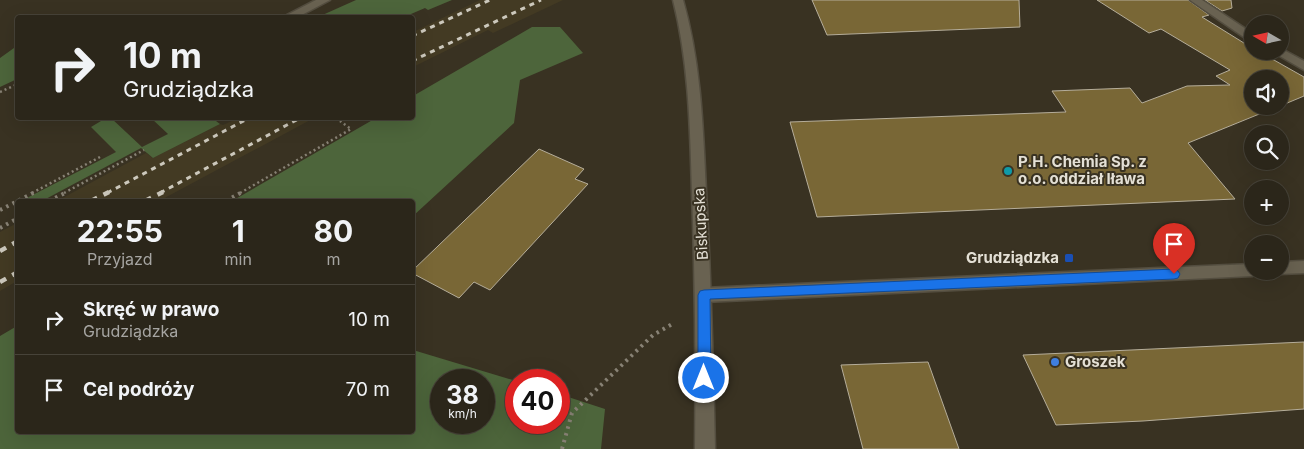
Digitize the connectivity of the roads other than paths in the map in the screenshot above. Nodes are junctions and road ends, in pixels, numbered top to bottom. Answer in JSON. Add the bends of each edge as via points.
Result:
{"nodes":[{"id":1,"x":325,"y":0,"type":"edge"},
{"id":2,"x":1195,"y":0,"type":"edge"},
{"id":3,"x":682,"y":1,"type":"edge"},
{"id":4,"x":292,"y":15,"type":"edge"},
{"id":5,"x":1244,"y":33,"type":"edge"},
{"id":6,"x":1289,"y":58,"type":"edge"},
{"id":7,"x":1304,"y":66,"type":"edge"},
{"id":8,"x":1304,"y":266,"type":"edge"},
{"id":9,"x":1289,"y":267,"type":"edge"},
{"id":10,"x":1244,"y":270,"type":"edge"},
{"id":11,"x":704,"y":301,"type":"junction"},
{"id":12,"x":704,"y":449,"type":"edge"}],
"edges":[{"from":1,"to":4,"type":"street"},
{"from":2,"to":5,"type":"street"},
{"from":3,"to":11,"type":"street","name":"Biskupska","via":[[695,91]]},
{"from":6,"to":7,"type":"street"},
{"from":8,"to":9,"type":"street"},
{"from":10,"to":11,"type":"street"},
{"from":11,"to":12,"type":"street","name":"Biskupska"}]}
